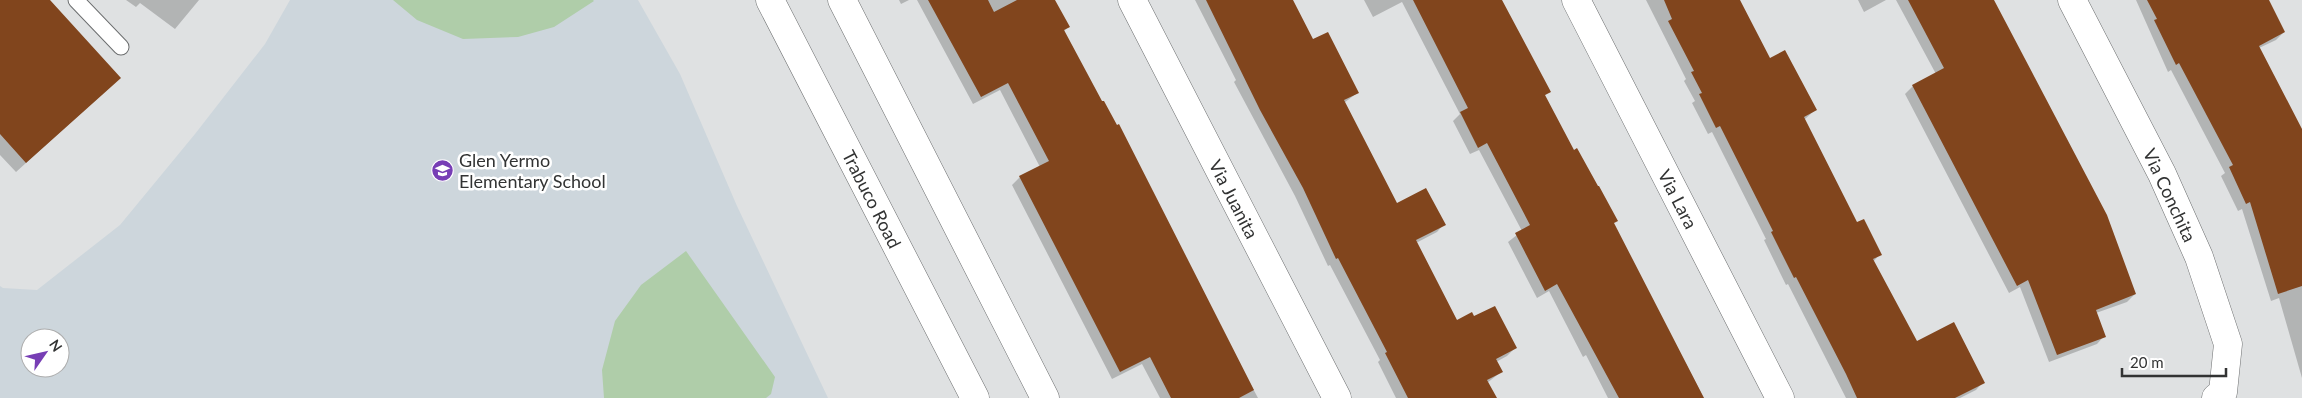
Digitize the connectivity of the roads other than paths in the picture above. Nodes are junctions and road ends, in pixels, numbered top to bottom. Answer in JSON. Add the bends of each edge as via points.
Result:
{"nodes":[{"id":1,"x":76,"y":0,"type":"edge"},
{"id":2,"x":770,"y":0,"type":"edge"},
{"id":3,"x":842,"y":0,"type":"edge"},
{"id":4,"x":1132,"y":0,"type":"edge"},
{"id":5,"x":1576,"y":0,"type":"edge"},
{"id":6,"x":2072,"y":0,"type":"edge"},
{"id":7,"x":121,"y":47,"type":"dead end"},
{"id":8,"x":975,"y":398,"type":"edge"},
{"id":9,"x":1045,"y":398,"type":"edge"},
{"id":10,"x":1337,"y":398,"type":"edge"},
{"id":11,"x":1780,"y":398,"type":"edge"},
{"id":12,"x":2216,"y":398,"type":"edge"}],
"edges":[{"from":1,"to":7,"type":"lane"},
{"from":2,"to":8,"type":"street","name":"Trabuco Road"},
{"from":3,"to":9,"type":"street"},
{"from":4,"to":10,"type":"street","name":"Via Juanita"},
{"from":5,"to":11,"type":"street","name":"Via Lara"},
{"from":6,"to":12,"type":"street","name":"Via Conchita","via":[[2162,174],[2199,257],[2228,344],[2223,392]]}]}
